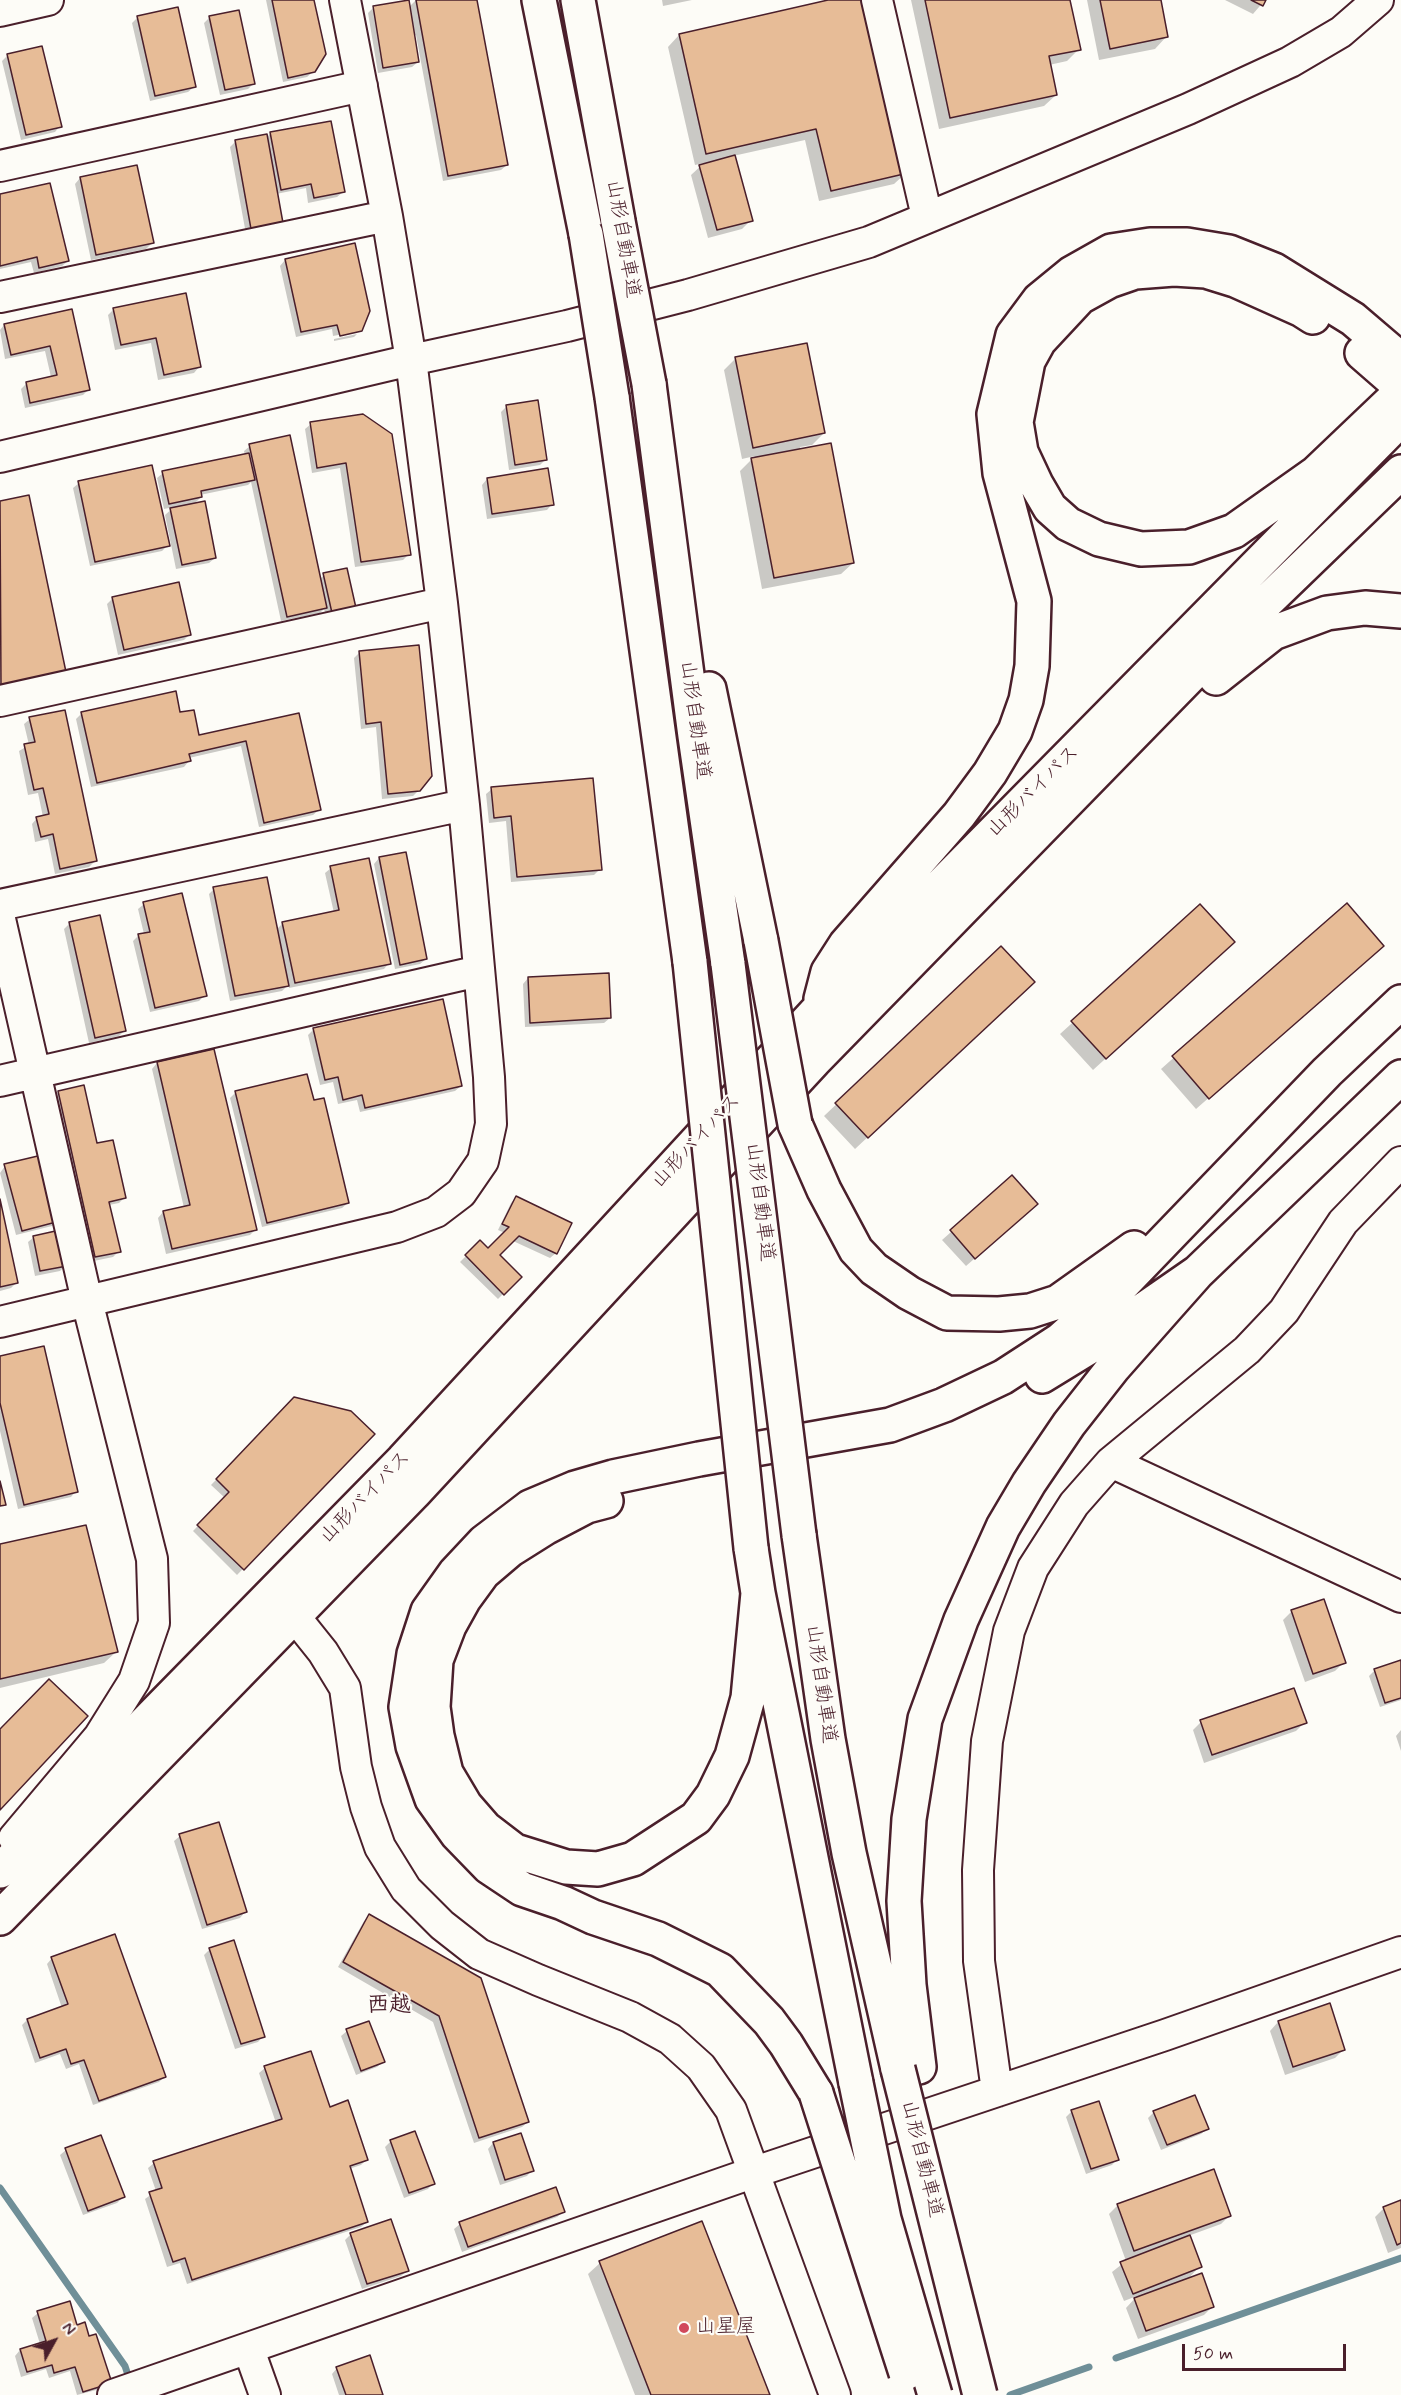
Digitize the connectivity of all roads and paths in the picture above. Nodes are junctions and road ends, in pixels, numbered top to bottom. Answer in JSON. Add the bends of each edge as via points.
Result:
{"nodes":[{"id":1,"x":48,"y":0,"type":"edge"},
{"id":2,"x":345,"y":0,"type":"edge"},
{"id":3,"x":539,"y":0,"type":"edge"},
{"id":4,"x":578,"y":0,"type":"edge"},
{"id":5,"x":877,"y":0,"type":"edge"},
{"id":6,"x":1378,"y":0,"type":"edge"},
{"id":7,"x":0,"y":11,"type":"edge"},
{"id":8,"x":362,"y":86,"type":"junction"},
{"id":9,"x":0,"y":166,"type":"edge"},
{"id":10,"x":387,"y":216,"type":"junction"},
{"id":11,"x":927,"y":217,"type":"junction"},
{"id":12,"x":0,"y":297,"type":"edge"},
{"id":13,"x":1345,"y":326,"type":"junction"},
{"id":14,"x":411,"y":360,"type":"junction"},
{"id":15,"x":1401,"y":360,"type":"edge"},
{"id":16,"x":649,"y":384,"type":"junction"},
{"id":17,"x":1401,"y":389,"type":"edge"},
{"id":18,"x":1401,"y":419,"type":"edge"},
{"id":19,"x":0,"y":457,"type":"edge"},
{"id":20,"x":1401,"y":472,"type":"edge"},
{"id":21,"x":442,"y":603,"type":"junction"},
{"id":22,"x":1401,"y":611,"type":"edge"},
{"id":23,"x":0,"y":701,"type":"edge"},
{"id":24,"x":464,"y":805,"type":"junction"},
{"id":25,"x":0,"y":905,"type":"edge"},
{"id":26,"x":0,"y":919,"type":"edge"},
{"id":27,"x":479,"y":971,"type":"junction"},
{"id":28,"x":1401,"y":1002,"type":"edge"},
{"id":29,"x":819,"y":1010,"type":"junction"},
{"id":30,"x":860,"y":1016,"type":"junction"},
{"id":31,"x":36,"y":1073,"type":"junction"},
{"id":32,"x":1401,"y":1077,"type":"edge"},
{"id":33,"x":0,"y":1081,"type":"edge"},
{"id":34,"x":1401,"y":1162,"type":"edge"},
{"id":35,"x":1207,"y":1196,"type":"junction"},
{"id":36,"x":1198,"y":1272,"type":"junction"},
{"id":37,"x":87,"y":1301,"type":"junction"},
{"id":38,"x":0,"y":1322,"type":"edge"},
{"id":39,"x":1111,"y":1462,"type":"junction"},
{"id":40,"x":758,"y":1593,"type":"junction"},
{"id":41,"x":1401,"y":1597,"type":"edge"},
{"id":42,"x":295,"y":1617,"type":"junction"},
{"id":43,"x":0,"y":1854,"type":"edge"},
{"id":44,"x":0,"y":1871,"type":"edge"},
{"id":45,"x":0,"y":1917,"type":"edge"},
{"id":46,"x":1401,"y":1952,"type":"edge"},
{"id":47,"x":909,"y":2068,"type":"junction"},
{"id":48,"x":997,"y":2091,"type":"junction"},
{"id":49,"x":752,"y":2173,"type":"junction"},
{"id":50,"x":249,"y":2350,"type":"junction"},
{"id":51,"x":113,"y":2395,"type":"edge"},
{"id":52,"x":264,"y":2395,"type":"edge"},
{"id":53,"x":835,"y":2395,"type":"edge"},
{"id":54,"x":913,"y":2395,"type":"edge"},
{"id":55,"x":935,"y":2395,"type":"edge"},
{"id":56,"x":980,"y":2395,"type":"edge"}],
"edges":[{"from":1,"to":7,"type":"street"},
{"from":2,"to":8,"type":"street"},
{"from":3,"to":40,"type":"highway","name":"山形自動車道","bridge":true,"via":[[586,234],[612,397],[690,962]]},
{"from":4,"to":16,"type":"highway","name":"山形自動車道","bridge":true},
{"from":5,"to":11,"type":"street"},
{"from":6,"to":11,"type":"street","via":[[1341,32],[1290,62],[1188,109]]},
{"from":8,"to":9,"type":"street"},
{"from":8,"to":10,"type":"street"},
{"from":10,"to":12,"type":"street"},
{"from":10,"to":14,"type":"street"},
{"from":11,"to":14,"type":"street","via":[[869,242],[688,295]]},
{"from":13,"to":15,"type":"highway"},
{"from":13,"to":17,"type":"highway"},
{"from":13,"to":17,"type":"highway","via":[[1206,271],[1135,272],[1109,281],[1080,297],[1039,341],[1028,361],[1016,422],[1021,452],[1050,508],[1068,524],[1099,539],[1141,549],[1189,547],[1234,531],[1316,473]]},
{"from":13,"to":29,"type":"highway","via":[[1274,270],[1229,252],[1187,245],[1111,251],[1072,273],[1039,300],[1013,334],[994,414],[1000,472],[1034,601],[1032,666],[1026,700],[1015,731],[990,773],[959,815],[846,944],[828,972]]},
{"from":14,"to":19,"type":"street"},
{"from":14,"to":21,"type":"street"},
{"from":16,"to":35,"type":"highway","bridge":true,"via":[[795,1124],[856,1250],[874,1269],[947,1313],[1030,1311],[1058,1302]]},
{"from":16,"to":47,"type":"highway","name":"山形自動車道","bridge":true,"via":[[828,1739],[849,1853]]},
{"from":18,"to":29,"type":"highway","name":"山形バイパス"},
{"from":20,"to":30,"type":"highway","name":"山形バイパス","via":[[1192,674]]},
{"from":21,"to":23,"type":"street"},
{"from":21,"to":24,"type":"street"},
{"from":22,"to":30,"type":"highway","via":[[1365,608],[1327,613],[1259,642],[1206,686],[1020,874]]},
{"from":24,"to":25,"type":"street"},
{"from":24,"to":27,"type":"street"},
{"from":26,"to":31,"type":"street"},
{"from":27,"to":31,"type":"street"},
{"from":27,"to":37,"type":"street","via":[[491,1124],[483,1161],[461,1193],[436,1212],[397,1227]]},
{"from":28,"to":35,"type":"highway"},
{"from":29,"to":44,"type":"highway","name":"山形バイパス","via":[[403,1460]]},
{"from":30,"to":42,"type":"highway","name":"山形バイパス"},
{"from":31,"to":33,"type":"street"},
{"from":31,"to":37,"type":"street"},
{"from":32,"to":36,"type":"highway"},
{"from":34,"to":39,"type":"street","via":[[1343,1222],[1284,1311],[1247,1350]]},
{"from":35,"to":54,"type":"highway","bridge":true,"via":[[1121,1286],[1060,1340],[1003,1377],[944,1406],[890,1425],[613,1477],[530,1507],[484,1542],[455,1573],[428,1611],[414,1654],[406,1707],[413,1746],[432,1798],[457,1834],[489,1867],[522,1889],[658,1939],[720,1970],[786,2044],[816,2093]]},
{"from":36,"to":40,"type":"highway","via":[[1024,1387],[963,1415],[851,1453],[636,1492],[587,1506],[510,1550],[483,1573],[464,1599],[436,1660],[433,1707],[437,1737],[446,1773],[465,1805],[484,1828],[515,1851],[566,1867],[598,1869],[633,1859],[696,1818],[713,1795],[732,1756],[748,1698]]},
{"from":36,"to":47,"type":"highway","via":[[1113,1368],[1029,1483],[987,1562],[941,1672],[925,1719],[909,1819],[904,1902]]},
{"from":37,"to":38,"type":"street"},
{"from":37,"to":43,"type":"street","via":[[152,1559],[154,1623],[134,1681],[99,1737]]},
{"from":39,"to":41,"type":"street"},
{"from":39,"to":48,"type":"street","via":[[1074,1504],[1033,1568],[1009,1631],[987,1741],[978,1870],[979,1961]]},
{"from":40,"to":55,"type":"highway","name":"山形自動車道","bridge":true,"via":[[884,2219]]},
{"from":42,"to":45,"type":"highway","name":"山形バイパス"},
{"from":42,"to":49,"type":"street","via":[[345,1688],[366,1807],[380,1847],[406,1889],[442,1925],[480,1953],[670,2039],[701,2067],[731,2110]]},
{"from":46,"to":48,"type":"street"},
{"from":47,"to":56,"type":"highway","name":"山形自動車道","bridge":true,"via":[[937,2217]]},
{"from":48,"to":49,"type":"street"},
{"from":49,"to":50,"type":"street"},
{"from":49,"to":53,"type":"street"},
{"from":50,"to":51,"type":"street"},
{"from":50,"to":52,"type":"street"}]}
